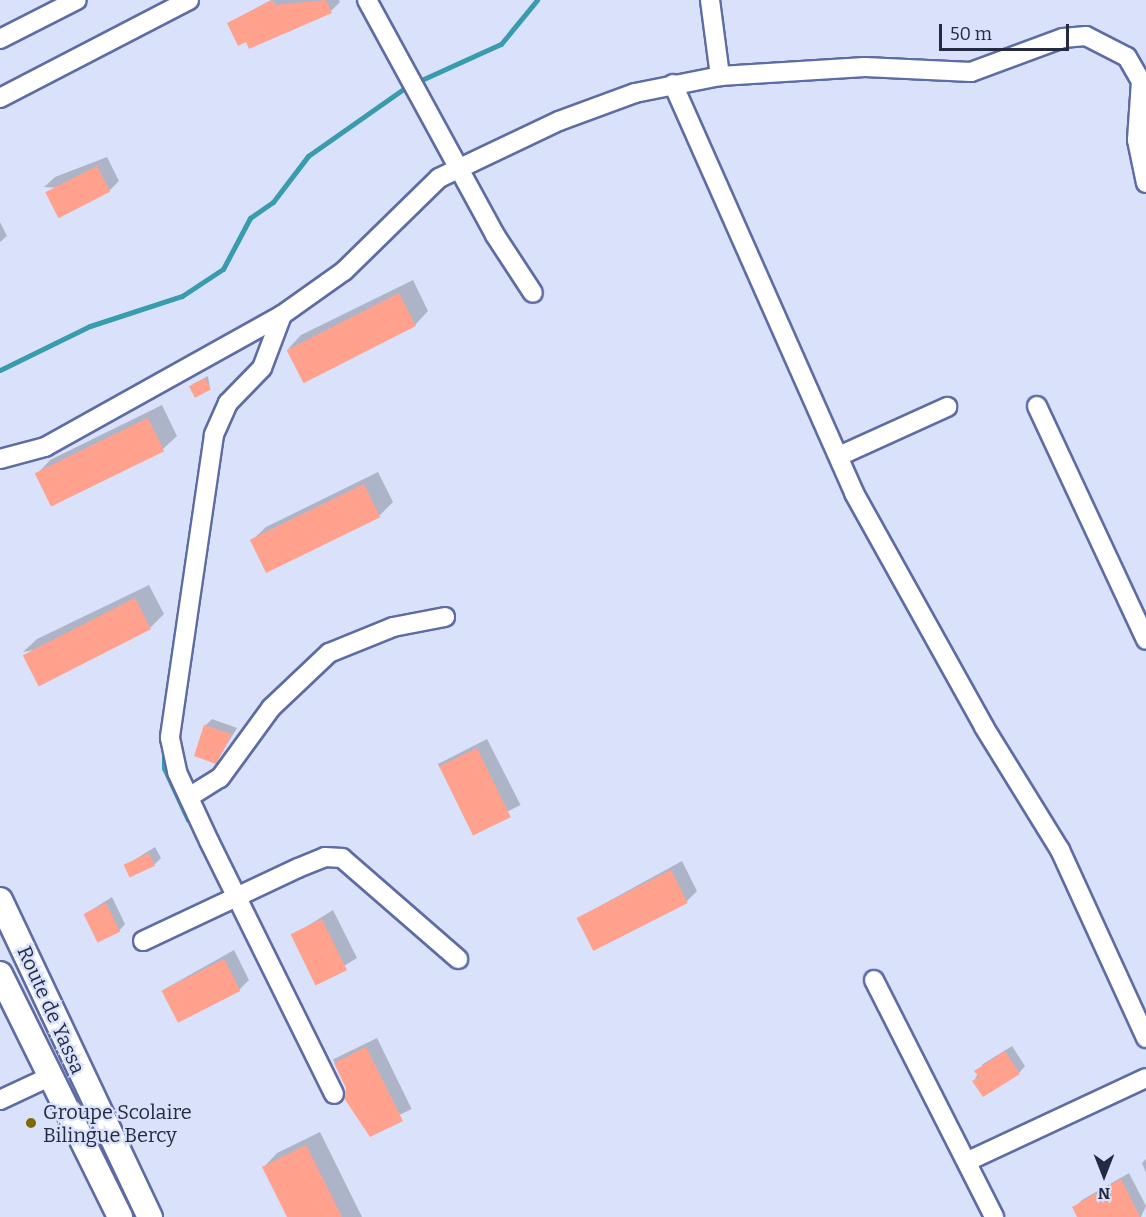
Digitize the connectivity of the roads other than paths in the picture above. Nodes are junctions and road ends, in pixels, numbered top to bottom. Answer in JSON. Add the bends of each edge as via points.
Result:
{"nodes":[{"id":1,"x":77,"y":0,"type":"edge"},
{"id":2,"x":189,"y":0,"type":"edge"},
{"id":3,"x":367,"y":0,"type":"edge"},
{"id":4,"x":710,"y":0,"type":"edge"},
{"id":5,"x":0,"y":39,"type":"edge"},
{"id":6,"x":720,"y":76,"type":"junction"},
{"id":7,"x":673,"y":84,"type":"junction"},
{"id":8,"x":0,"y":98,"type":"edge"},
{"id":9,"x":1144,"y":109,"type":"edge"},
{"id":10,"x":461,"y":165,"type":"junction"},
{"id":11,"x":1146,"y":183,"type":"edge"},
{"id":12,"x":533,"y":293,"type":"dead end"},
{"id":13,"x":282,"y":315,"type":"junction"},
{"id":14,"x":947,"y":406,"type":"dead end"},
{"id":15,"x":1037,"y":406,"type":"dead end"},
{"id":16,"x":839,"y":456,"type":"junction"},
{"id":17,"x":0,"y":459,"type":"edge"},
{"id":18,"x":1140,"y":612,"type":"edge"},
{"id":19,"x":445,"y":617,"type":"dead end"},
{"id":20,"x":1146,"y":640,"type":"edge"},
{"id":21,"x":189,"y":797,"type":"junction"},
{"id":22,"x":237,"y":895,"type":"junction"},
{"id":23,"x":0,"y":900,"type":"edge"},
{"id":24,"x":143,"y":941,"type":"dead end"},
{"id":25,"x":458,"y":959,"type":"dead end"},
{"id":26,"x":0,"y":974,"type":"edge"},
{"id":27,"x":874,"y":980,"type":"dead end"},
{"id":28,"x":40,"y":990,"type":"junction"},
{"id":29,"x":12,"y":1001,"type":"junction"},
{"id":30,"x":1146,"y":1038,"type":"edge"},
{"id":31,"x":49,"y":1077,"type":"junction"},
{"id":32,"x":1146,"y":1078,"type":"edge"},
{"id":33,"x":334,"y":1094,"type":"dead end"},
{"id":34,"x":0,"y":1100,"type":"edge"},
{"id":35,"x":968,"y":1161,"type":"junction"},
{"id":36,"x":120,"y":1217,"type":"edge"},
{"id":37,"x":150,"y":1217,"type":"edge"},
{"id":38,"x":994,"y":1217,"type":"edge"}],
"edges":[{"from":1,"to":5,"type":"street"},
{"from":2,"to":8,"type":"street"},
{"from":3,"to":10,"type":"street"},
{"from":4,"to":6,"type":"street"},
{"from":6,"to":7,"type":"street"},
{"from":6,"to":9,"type":"street","via":[[899,65],[971,72],[1063,38],[1086,36],[1127,57],[1141,81]]},
{"from":7,"to":10,"type":"street","via":[[559,121]]},
{"from":7,"to":16,"type":"street"},
{"from":9,"to":11,"type":"street","via":[[1137,140]]},
{"from":10,"to":12,"type":"street","via":[[495,235]]},
{"from":10,"to":13,"type":"street","via":[[439,178],[344,271]]},
{"from":13,"to":17,"type":"street","via":[[45,447]]},
{"from":13,"to":21,"type":"street","via":[[262,368],[228,403],[214,435],[170,738]]},
{"from":14,"to":16,"type":"street"},
{"from":15,"to":18,"type":"street"},
{"from":16,"to":30,"type":"street","via":[[900,579],[1060,850]]},
{"from":18,"to":20,"type":"street"},
{"from":19,"to":21,"type":"street","via":[[393,627],[329,653],[271,708],[220,778]]},
{"from":21,"to":22,"type":"street"},
{"from":22,"to":24,"type":"street"},
{"from":22,"to":25,"type":"street","via":[[325,857],[342,858]]},
{"from":22,"to":33,"type":"street"},
{"from":23,"to":28,"type":"main road","name":"Route de Yassa"},
{"from":26,"to":29,"type":"main road","name":"Route de Yassa"},
{"from":27,"to":35,"type":"street"},
{"from":28,"to":29,"type":"main road"},
{"from":28,"to":37,"type":"main road","name":"Route de Yassa"},
{"from":29,"to":31,"type":"main road","name":"Route de Yassa"},
{"from":31,"to":34,"type":"street"},
{"from":31,"to":36,"type":"main road","name":"Route de Yassa"},
{"from":32,"to":35,"type":"street"},
{"from":35,"to":38,"type":"street"}]}
